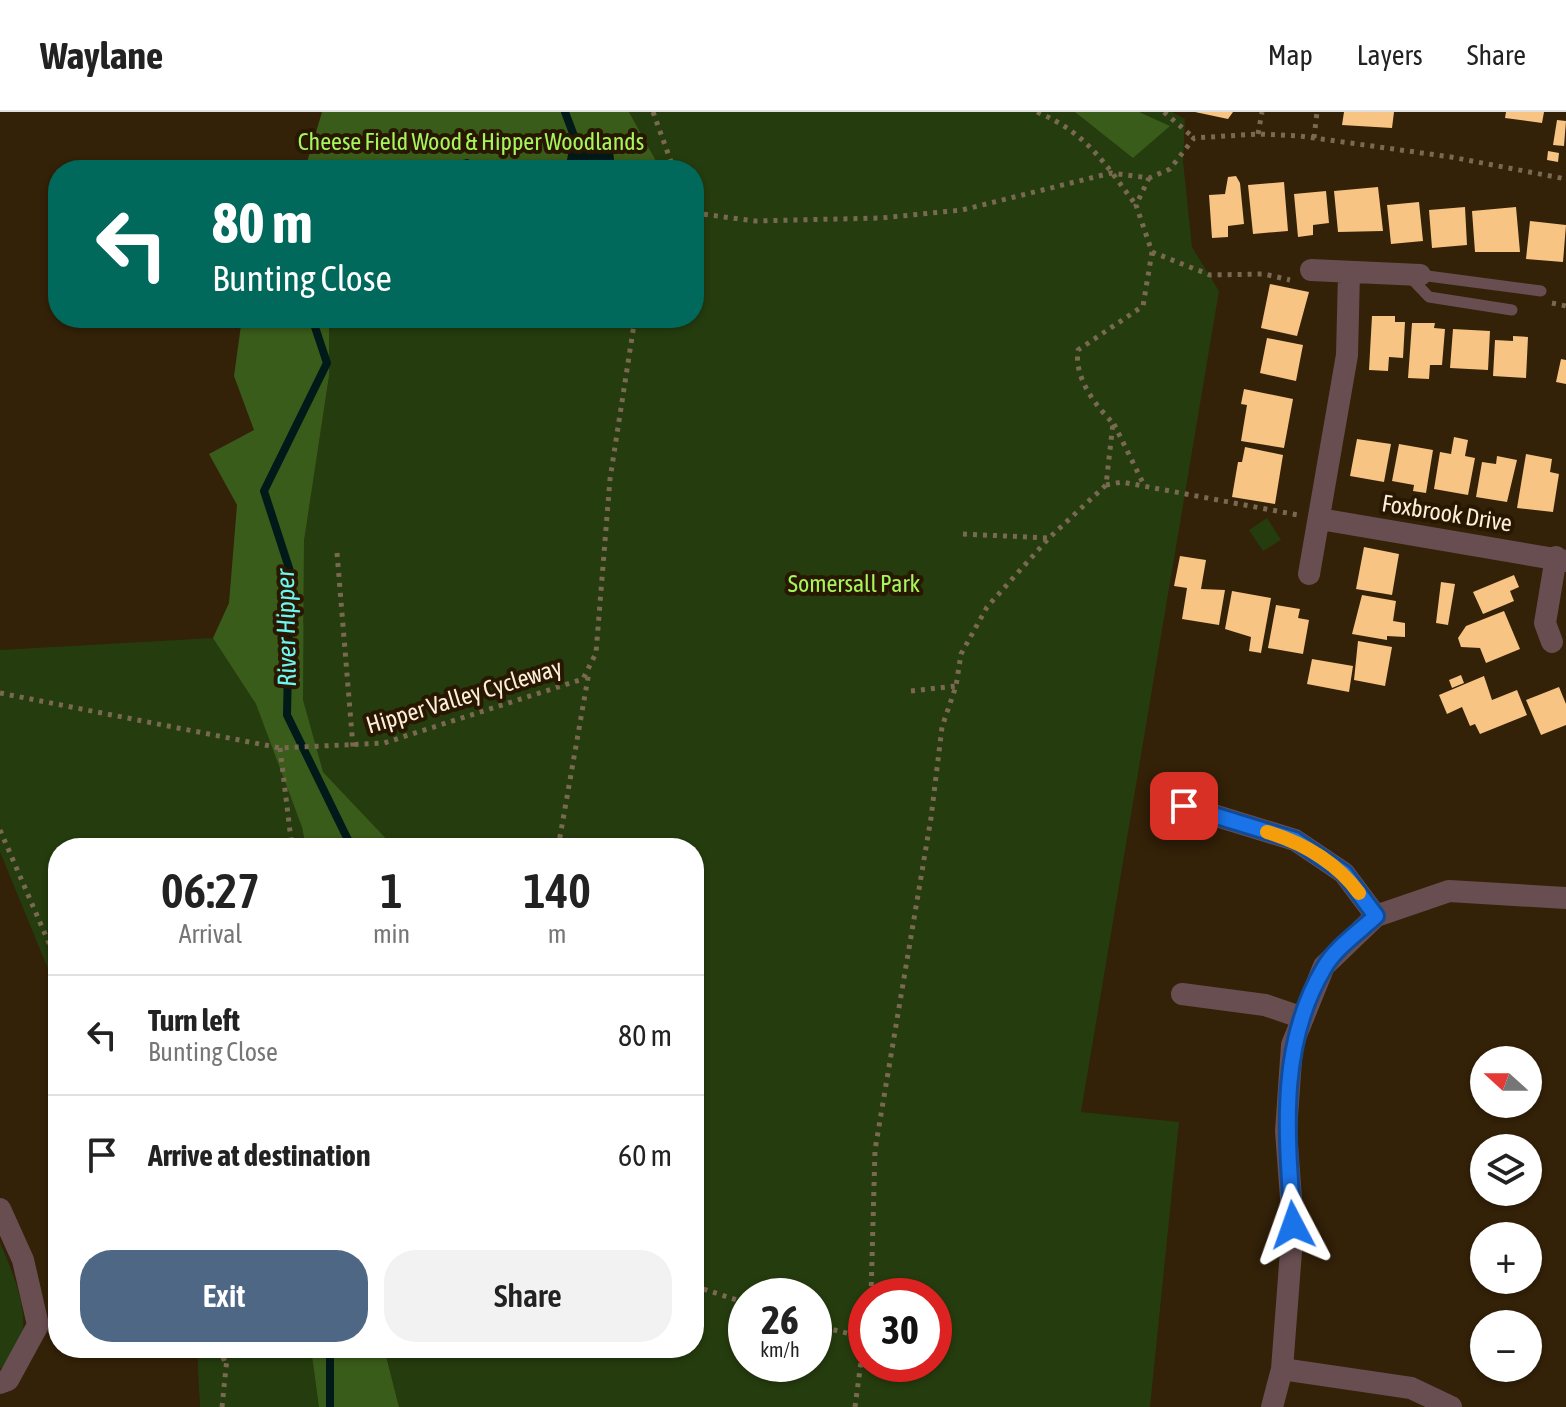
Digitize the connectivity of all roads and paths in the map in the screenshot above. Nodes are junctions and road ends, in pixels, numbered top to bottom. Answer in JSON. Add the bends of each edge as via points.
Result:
{"nodes":[{"id":1,"x":653,"y":112,"type":"edge"},
{"id":2,"x":1037,"y":112,"type":"edge"},
{"id":3,"x":1164,"y":112,"type":"edge"},
{"id":4,"x":1262,"y":112,"type":"edge"},
{"id":5,"x":1317,"y":112,"type":"edge"},
{"id":6,"x":1258,"y":134,"type":"junction"},
{"id":7,"x":1194,"y":138,"type":"junction"},
{"id":8,"x":1314,"y":138,"type":"junction"},
{"id":9,"x":670,"y":160,"type":"edge"},
{"id":10,"x":1111,"y":173,"type":"junction"},
{"id":11,"x":1149,"y":178,"type":"junction"},
{"id":12,"x":1566,"y":179,"type":"edge"},
{"id":13,"x":1136,"y":205,"type":"junction"},
{"id":14,"x":704,"y":214,"type":"edge"},
{"id":15,"x":1152,"y":252,"type":"junction"},
{"id":16,"x":1311,"y":270,"type":"joint"},
{"id":17,"x":1349,"y":273,"type":"junction"},
{"id":18,"x":1414,"y":275,"type":"junction"},
{"id":19,"x":1541,"y":291,"type":"dead end"},
{"id":20,"x":1512,"y":310,"type":"dead end"},
{"id":21,"x":633,"y":328,"type":"edge"},
{"id":22,"x":1113,"y":423,"type":"junction"},
{"id":23,"x":1106,"y":485,"type":"junction"},
{"id":24,"x":1144,"y":485,"type":"junction"},
{"id":25,"x":1320,"y":519,"type":"junction"},
{"id":26,"x":963,"y":534,"type":"dead end"},
{"id":27,"x":1049,"y":538,"type":"junction"},
{"id":28,"x":337,"y":553,"type":"dead end"},
{"id":29,"x":1561,"y":559,"type":"edge"},
{"id":30,"x":1309,"y":574,"type":"dead end"},
{"id":31,"x":1552,"y":642,"type":"dead end"},
{"id":32,"x":590,"y":670,"type":"junction"},
{"id":33,"x":956,"y":686,"type":"junction"},
{"id":34,"x":911,"y":691,"type":"dead end"},
{"id":35,"x":0,"y":693,"type":"edge"},
{"id":36,"x":353,"y":747,"type":"junction"},
{"id":37,"x":280,"y":748,"type":"junction"},
{"id":38,"x":1184,"y":806,"type":"dead end"},
{"id":39,"x":0,"y":830,"type":"edge"},
{"id":40,"x":291,"y":838,"type":"edge"},
{"id":41,"x":560,"y":838,"type":"edge"},
{"id":42,"x":1566,"y":898,"type":"edge"},
{"id":43,"x":1376,"y":916,"type":"junction"},
{"id":44,"x":48,"y":941,"type":"edge"},
{"id":45,"x":1182,"y":994,"type":"dead end"},
{"id":46,"x":1303,"y":1018,"type":"junction"},
{"id":47,"x":0,"y":1209,"type":"edge"},
{"id":48,"x":871,"y":1278,"type":"edge"},
{"id":49,"x":704,"y":1289,"type":"edge"},
{"id":50,"x":728,"y":1297,"type":"edge"},
{"id":51,"x":223,"y":1358,"type":"edge"},
{"id":52,"x":227,"y":1358,"type":"edge"},
{"id":53,"x":226,"y":1364,"type":"junction"},
{"id":54,"x":1282,"y":1369,"type":"junction"},
{"id":55,"x":858,"y":1382,"type":"edge"},
{"id":56,"x":0,"y":1383,"type":"edge"},
{"id":57,"x":222,"y":1407,"type":"edge"},
{"id":58,"x":855,"y":1407,"type":"edge"},
{"id":59,"x":1272,"y":1407,"type":"edge"},
{"id":60,"x":1451,"y":1407,"type":"edge"}],
"edges":[{"from":1,"to":9,"type":"path"},
{"from":2,"to":10,"type":"path","via":[[1079,135]]},
{"from":3,"to":7,"type":"path"},
{"from":4,"to":6,"type":"path"},
{"from":5,"to":8,"type":"path"},
{"from":6,"to":7,"type":"path"},
{"from":6,"to":8,"type":"path"},
{"from":7,"to":11,"type":"path","via":[[1170,169]]},
{"from":8,"to":12,"type":"path"},
{"from":10,"to":11,"type":"path"},
{"from":10,"to":13,"type":"path"},
{"from":10,"to":14,"type":"path","via":[[962,210],[755,221]]},
{"from":11,"to":13,"type":"path"},
{"from":13,"to":15,"type":"path"},
{"from":15,"to":16,"type":"path","via":[[1210,275],[1264,274],[1298,281]]},
{"from":15,"to":22,"type":"path","via":[[1143,306],[1078,350],[1076,366],[1094,403]]},
{"from":16,"to":17,"type":"street"},
{"from":17,"to":18,"type":"street"},
{"from":17,"to":25,"type":"street","via":[[1347,355]]},
{"from":18,"to":19,"type":"lane"},
{"from":18,"to":20,"type":"lane","via":[[1429,297]]},
{"from":21,"to":32,"type":"path","name":"Hipper Valley Cycleway","via":[[610,479],[596,653]]},
{"from":22,"to":23,"type":"path"},
{"from":22,"to":24,"type":"path"},
{"from":23,"to":24,"type":"path"},
{"from":23,"to":27,"type":"path"},
{"from":24,"to":25,"type":"path"},
{"from":25,"to":29,"type":"street","name":"Foxbrook Drive"},
{"from":25,"to":30,"type":"street"},
{"from":26,"to":27,"type":"path"},
{"from":27,"to":33,"type":"path","via":[[987,607],[961,654]]},
{"from":28,"to":36,"type":"path"},
{"from":29,"to":31,"type":"street","via":[[1545,623]]},
{"from":32,"to":36,"type":"path","name":"Hipper Valley Cycleway","via":[[583,679],[482,714]]},
{"from":32,"to":41,"type":"path"},
{"from":33,"to":34,"type":"path"},
{"from":33,"to":48,"type":"path","via":[[942,727],[875,1150]]},
{"from":35,"to":37,"type":"path","name":"Hipper Valley Cycleway"},
{"from":36,"to":37,"type":"path","name":"Hipper Valley Cycleway"},
{"from":37,"to":40,"type":"path"},
{"from":38,"to":43,"type":"street","via":[[1295,840],[1344,873]]},
{"from":39,"to":44,"type":"path"},
{"from":42,"to":43,"type":"street","via":[[1449,891]]},
{"from":43,"to":46,"type":"street","via":[[1324,966]]},
{"from":45,"to":46,"type":"street","via":[[1265,1005]]},
{"from":46,"to":54,"type":"street","via":[[1292,1045],[1287,1116],[1293,1225]]},
{"from":47,"to":56,"type":"street","via":[[23,1260],[38,1325],[8,1380]]},
{"from":49,"to":50,"type":"path"},
{"from":51,"to":53,"type":"path"},
{"from":52,"to":53,"type":"path"},
{"from":53,"to":57,"type":"path"},
{"from":54,"to":59,"type":"street"},
{"from":54,"to":60,"type":"street","via":[[1411,1388]]},
{"from":55,"to":58,"type":"path"}]}
